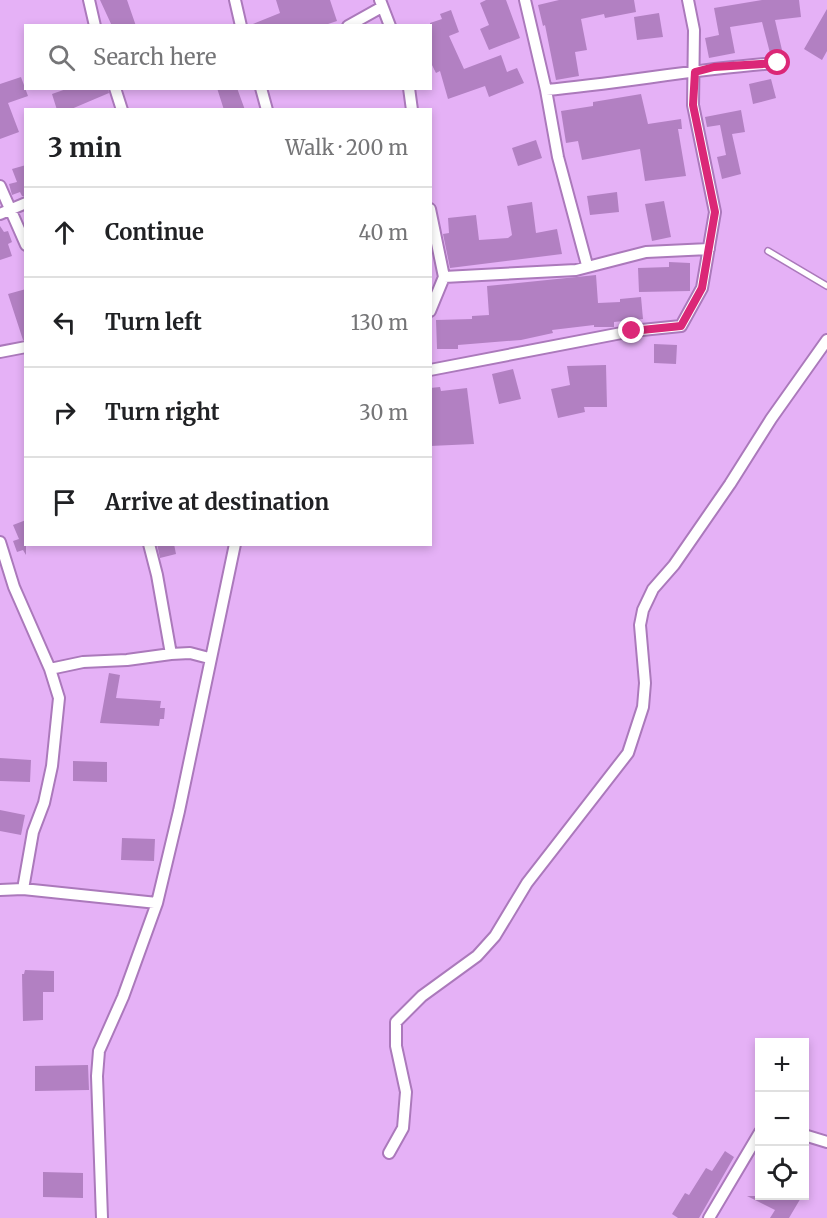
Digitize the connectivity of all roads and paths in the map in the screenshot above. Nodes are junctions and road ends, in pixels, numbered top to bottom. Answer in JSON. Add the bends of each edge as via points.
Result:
{"nodes":[{"id":1,"x":89,"y":0,"type":"edge"},
{"id":2,"x":235,"y":0,"type":"edge"},
{"id":3,"x":525,"y":0,"type":"edge"},
{"id":4,"x":688,"y":0,"type":"edge"},
{"id":5,"x":381,"y":3,"type":"edge"},
{"id":6,"x":95,"y":24,"type":"edge"},
{"id":7,"x":241,"y":24,"type":"edge"},
{"id":8,"x":351,"y":24,"type":"edge"},
{"id":9,"x":389,"y":24,"type":"edge"},
{"id":10,"x":778,"y":63,"type":"dead end"},
{"id":11,"x":695,"y":72,"type":"junction"},
{"id":12,"x":116,"y":90,"type":"edge"},
{"id":13,"x":262,"y":90,"type":"edge"},
{"id":14,"x":410,"y":90,"type":"edge"},
{"id":15,"x":546,"y":90,"type":"junction"},
{"id":16,"x":121,"y":108,"type":"edge"},
{"id":17,"x":266,"y":108,"type":"edge"},
{"id":18,"x":412,"y":108,"type":"edge"},
{"id":19,"x":0,"y":186,"type":"edge"},
{"id":20,"x":24,"y":203,"type":"edge"},
{"id":21,"x":5,"y":212,"type":"edge"},
{"id":22,"x":433,"y":230,"type":"edge"},
{"id":23,"x":24,"y":242,"type":"edge"},
{"id":24,"x":709,"y":249,"type":"junction"},
{"id":25,"x":768,"y":251,"type":"dead end"},
{"id":26,"x":587,"y":265,"type":"junction"},
{"id":27,"x":444,"y":277,"type":"junction"},
{"id":28,"x":827,"y":286,"type":"edge"},
{"id":29,"x":432,"y":306,"type":"edge"},
{"id":30,"x":827,"y":340,"type":"edge"},
{"id":31,"x":24,"y":347,"type":"edge"},
{"id":32,"x":0,"y":352,"type":"edge"},
{"id":33,"x":432,"y":370,"type":"edge"},
{"id":34,"x":0,"y":542,"type":"edge"},
{"id":35,"x":150,"y":546,"type":"edge"},
{"id":36,"x":234,"y":546,"type":"edge"},
{"id":37,"x":3,"y":566,"type":"edge"},
{"id":38,"x":171,"y":654,"type":"junction"},
{"id":39,"x":209,"y":658,"type":"junction"},
{"id":40,"x":50,"y":669,"type":"junction"},
{"id":41,"x":23,"y":889,"type":"junction"},
{"id":42,"x":0,"y":890,"type":"edge"},
{"id":43,"x":158,"y":903,"type":"junction"},
{"id":44,"x":809,"y":1137,"type":"edge"},
{"id":45,"x":755,"y":1139,"type":"edge"},
{"id":46,"x":827,"y":1142,"type":"edge"},
{"id":47,"x":389,"y":1153,"type":"dead end"},
{"id":48,"x":102,"y":1218,"type":"edge"},
{"id":49,"x":709,"y":1218,"type":"edge"}],
"edges":[{"from":1,"to":6,"type":"street"},
{"from":2,"to":7,"type":"street"},
{"from":3,"to":15,"type":"street"},
{"from":4,"to":11,"type":"street","via":[[694,30]]},
{"from":5,"to":8,"type":"street"},
{"from":5,"to":9,"type":"street"},
{"from":10,"to":11,"type":"street"},
{"from":11,"to":15,"type":"street"},
{"from":11,"to":24,"type":"street","via":[[693,105],[715,212]]},
{"from":12,"to":16,"type":"street"},
{"from":13,"to":17,"type":"street"},
{"from":14,"to":18,"type":"street"},
{"from":15,"to":26,"type":"street","via":[[558,157]]},
{"from":19,"to":21,"type":"street"},
{"from":20,"to":21,"type":"street"},
{"from":21,"to":23,"type":"street"},
{"from":22,"to":27,"type":"street"},
{"from":24,"to":26,"type":"street","via":[[646,252]]},
{"from":24,"to":33,"type":"street","via":[[702,288],[681,326],[632,331]]},
{"from":25,"to":28,"type":"lane"},
{"from":26,"to":27,"type":"street","via":[[576,270]]},
{"from":27,"to":29,"type":"street"},
{"from":30,"to":47,"type":"street","via":[[643,610],[643,707],[628,753],[527,883],[495,936],[477,956],[422,996],[396,1022],[396,1046],[406,1092],[403,1128]]},
{"from":31,"to":32,"type":"street"},
{"from":34,"to":37,"type":"street"},
{"from":35,"to":38,"type":"street"},
{"from":36,"to":39,"type":"street"},
{"from":37,"to":40,"type":"street"},
{"from":38,"to":39,"type":"street"},
{"from":38,"to":40,"type":"street","via":[[82,662]]},
{"from":39,"to":43,"type":"street"},
{"from":40,"to":41,"type":"street","via":[[59,698],[57,737]]},
{"from":41,"to":42,"type":"street"},
{"from":41,"to":43,"type":"street"},
{"from":43,"to":48,"type":"street","via":[[99,1052]]},
{"from":44,"to":46,"type":"street"},
{"from":45,"to":49,"type":"street"}]}
